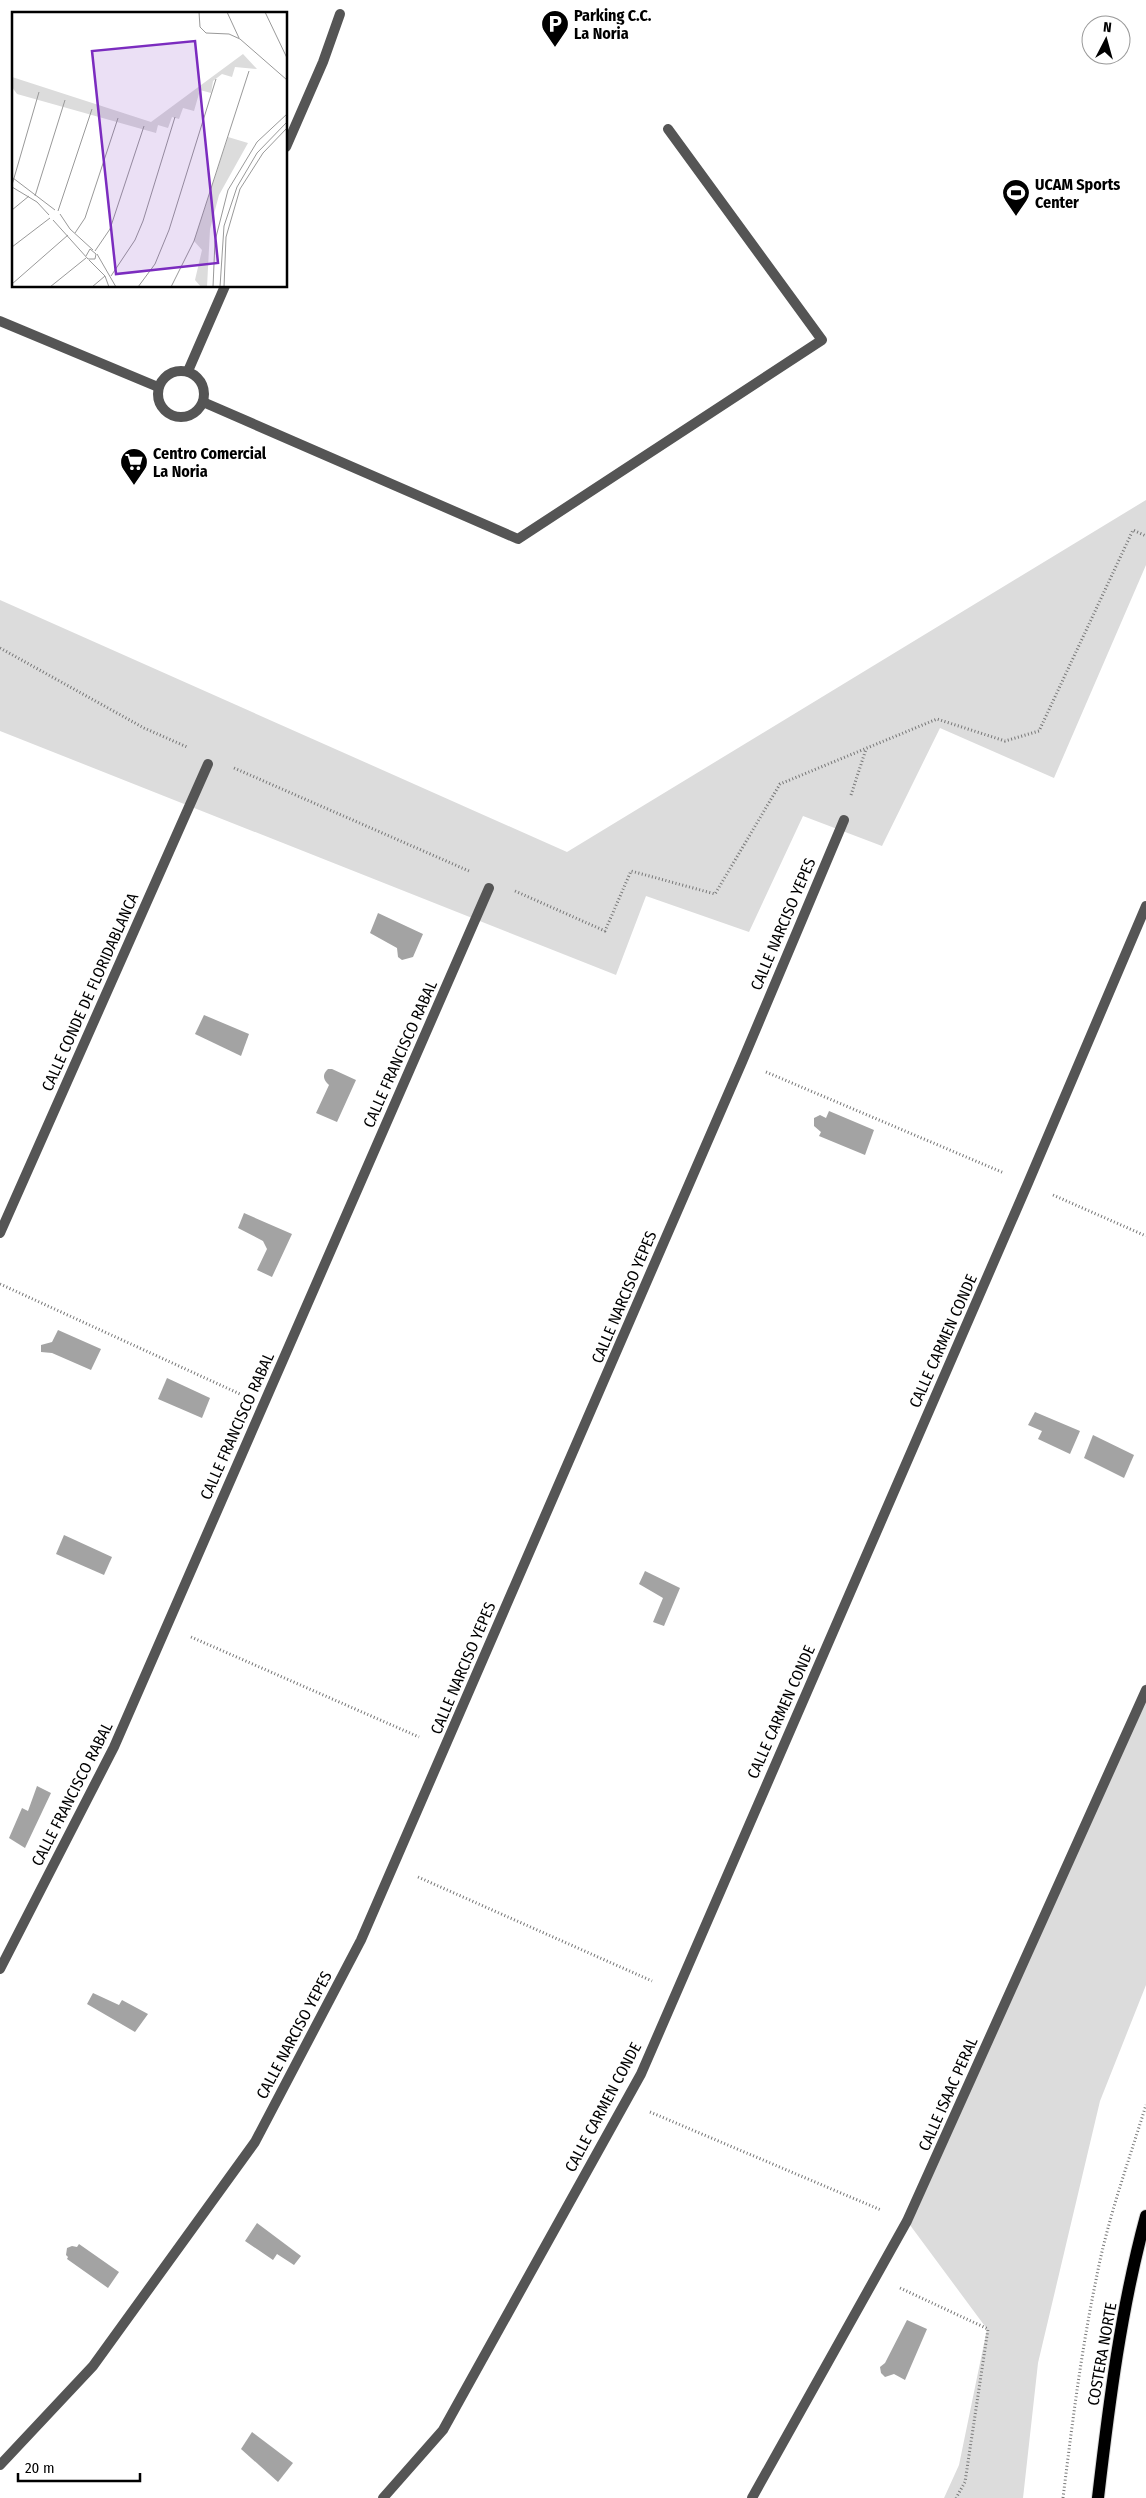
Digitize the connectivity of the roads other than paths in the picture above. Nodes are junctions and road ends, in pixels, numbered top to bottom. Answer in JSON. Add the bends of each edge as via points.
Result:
{"nodes":[{"id":1,"x":340,"y":14,"type":"dead end"},
{"id":2,"x":668,"y":129,"type":"dead end"},
{"id":3,"x":288,"y":141,"type":"edge"},
{"id":4,"x":224,"y":288,"type":"edge"},
{"id":5,"x":0,"y":321,"type":"edge"},
{"id":6,"x":188,"y":372,"type":"junction"},
{"id":7,"x":158,"y":387,"type":"junction"},
{"id":8,"x":204,"y":402,"type":"junction"},
{"id":9,"x":208,"y":764,"type":"dead end"},
{"id":10,"x":844,"y":820,"type":"road end"},
{"id":11,"x":489,"y":888,"type":"dead end"},
{"id":12,"x":1146,"y":906,"type":"edge"},
{"id":13,"x":0,"y":1233,"type":"edge"},
{"id":14,"x":1146,"y":1690,"type":"edge"},
{"id":15,"x":0,"y":1969,"type":"edge"},
{"id":16,"x":1146,"y":2216,"type":"edge"},
{"id":17,"x":0,"y":2465,"type":"edge"},
{"id":18,"x":383,"y":2498,"type":"edge"},
{"id":19,"x":752,"y":2498,"type":"edge"},
{"id":20,"x":1098,"y":2498,"type":"edge"}],
"edges":[{"from":1,"to":3,"type":"street"},
{"from":2,"to":8,"type":"street","via":[[822,340],[518,539]]},
{"from":4,"to":6,"type":"street"},
{"from":5,"to":7,"type":"street"},
{"from":6,"to":7,"type":"street","via":[[176,371],[165,376]]},
{"from":6,"to":8,"type":"street","via":[[199,379],[204,390]]},
{"from":7,"to":8,"type":"street","via":[[163,411],[174,417],[186,418],[197,412]]},
{"from":9,"to":13,"type":"street","name":"CALLE CONDE DE FLORIDABLANCA"},
{"from":10,"to":17,"type":"street","name":"CALLE NARCISO YEPES","via":[[361,1940],[255,2142],[93,2366]]},
{"from":11,"to":15,"type":"street","name":"CALLE FRANCISCO RABAL","via":[[114,1747]]},
{"from":12,"to":18,"type":"street","name":"CALLE CARMEN CONDE","via":[[640,2074],[443,2430]]},
{"from":14,"to":19,"type":"street","name":"CALLE ISAAC PERAL","via":[[907,2221],[878,2278]]},
{"from":16,"to":20,"type":"main road","name":"COSTERA NORTE","via":[[1111,2384]]}]}
